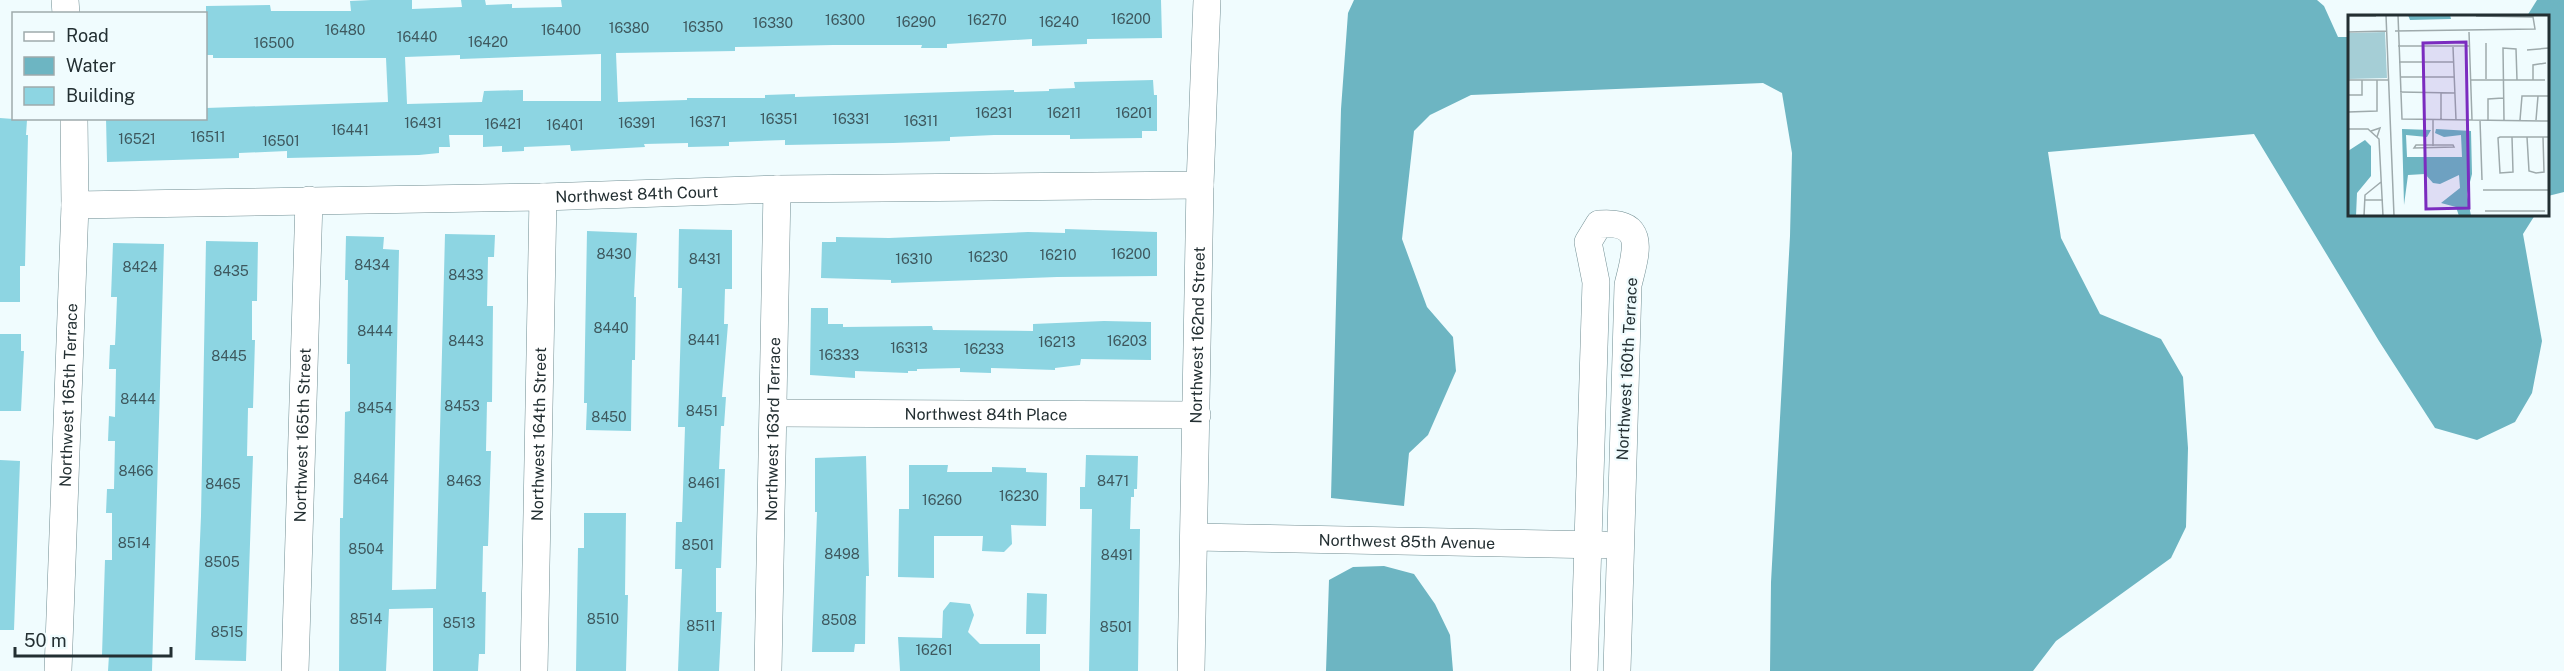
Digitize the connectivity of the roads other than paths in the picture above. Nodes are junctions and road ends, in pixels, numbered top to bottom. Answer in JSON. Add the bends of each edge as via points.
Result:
{"nodes":[{"id":1,"x":1207,"y":0,"type":"edge"},
{"id":2,"x":74,"y":120,"type":"edge"},
{"id":3,"x":1200,"y":185,"type":"junction"},
{"id":4,"x":777,"y":189,"type":"junction"},
{"id":5,"x":543,"y":197,"type":"junction"},
{"id":6,"x":309,"y":200,"type":"junction"},
{"id":7,"x":75,"y":205,"type":"junction"},
{"id":8,"x":774,"y":413,"type":"junction"},
{"id":9,"x":1197,"y":415,"type":"junction"},
{"id":10,"x":1194,"y":537,"type":"junction"},
{"id":11,"x":1587,"y":544,"type":"junction"},
{"id":12,"x":1619,"y":545,"type":"junction"},
{"id":13,"x":58,"y":671,"type":"edge"},
{"id":14,"x":295,"y":671,"type":"edge"},
{"id":15,"x":534,"y":671,"type":"edge"},
{"id":16,"x":768,"y":671,"type":"edge"},
{"id":17,"x":1191,"y":671,"type":"edge"},
{"id":18,"x":1584,"y":671,"type":"edge"},
{"id":19,"x":1617,"y":671,"type":"edge"}],
"edges":[{"from":1,"to":3,"type":"street","name":"Northwest 162nd Street"},
{"from":2,"to":7,"type":"street","name":"Northwest 165th Terrace"},
{"from":3,"to":4,"type":"street","name":"Northwest 84th Court"},
{"from":3,"to":9,"type":"street","name":"Northwest 162nd Street"},
{"from":4,"to":5,"type":"street","name":"Northwest 84th Court"},
{"from":4,"to":8,"type":"street","name":"Northwest 163rd Terrace"},
{"from":5,"to":6,"type":"street","name":"Northwest 84th Court"},
{"from":5,"to":15,"type":"street","name":"Northwest 164th Street"},
{"from":6,"to":7,"type":"street","name":"Northwest 84th Court"},
{"from":6,"to":14,"type":"street","name":"Northwest 165th Street"},
{"from":7,"to":13,"type":"street","name":"Northwest 165th Terrace"},
{"from":8,"to":9,"type":"street","name":"Northwest 84th Place"},
{"from":8,"to":16,"type":"street","name":"Northwest 163rd Terrace"},
{"from":9,"to":10,"type":"street","name":"Northwest 162nd Street"},
{"from":10,"to":11,"type":"street","name":"Northwest 85th Avenue"},
{"from":10,"to":17,"type":"street","name":"Northwest 162nd Street"},
{"from":11,"to":12,"type":"street","name":"Northwest 85th Avenue"},
{"from":11,"to":12,"type":"street","name":"Northwest 160th Terrace","via":[[1596,282],[1588,242],[1599,224],[1616,223],[1630,229],[1636,250],[1628,285]]},
{"from":11,"to":18,"type":"street","name":"Northwest 160th Terrace"},
{"from":12,"to":19,"type":"street","name":"Northwest 160th Terrace"}]}
